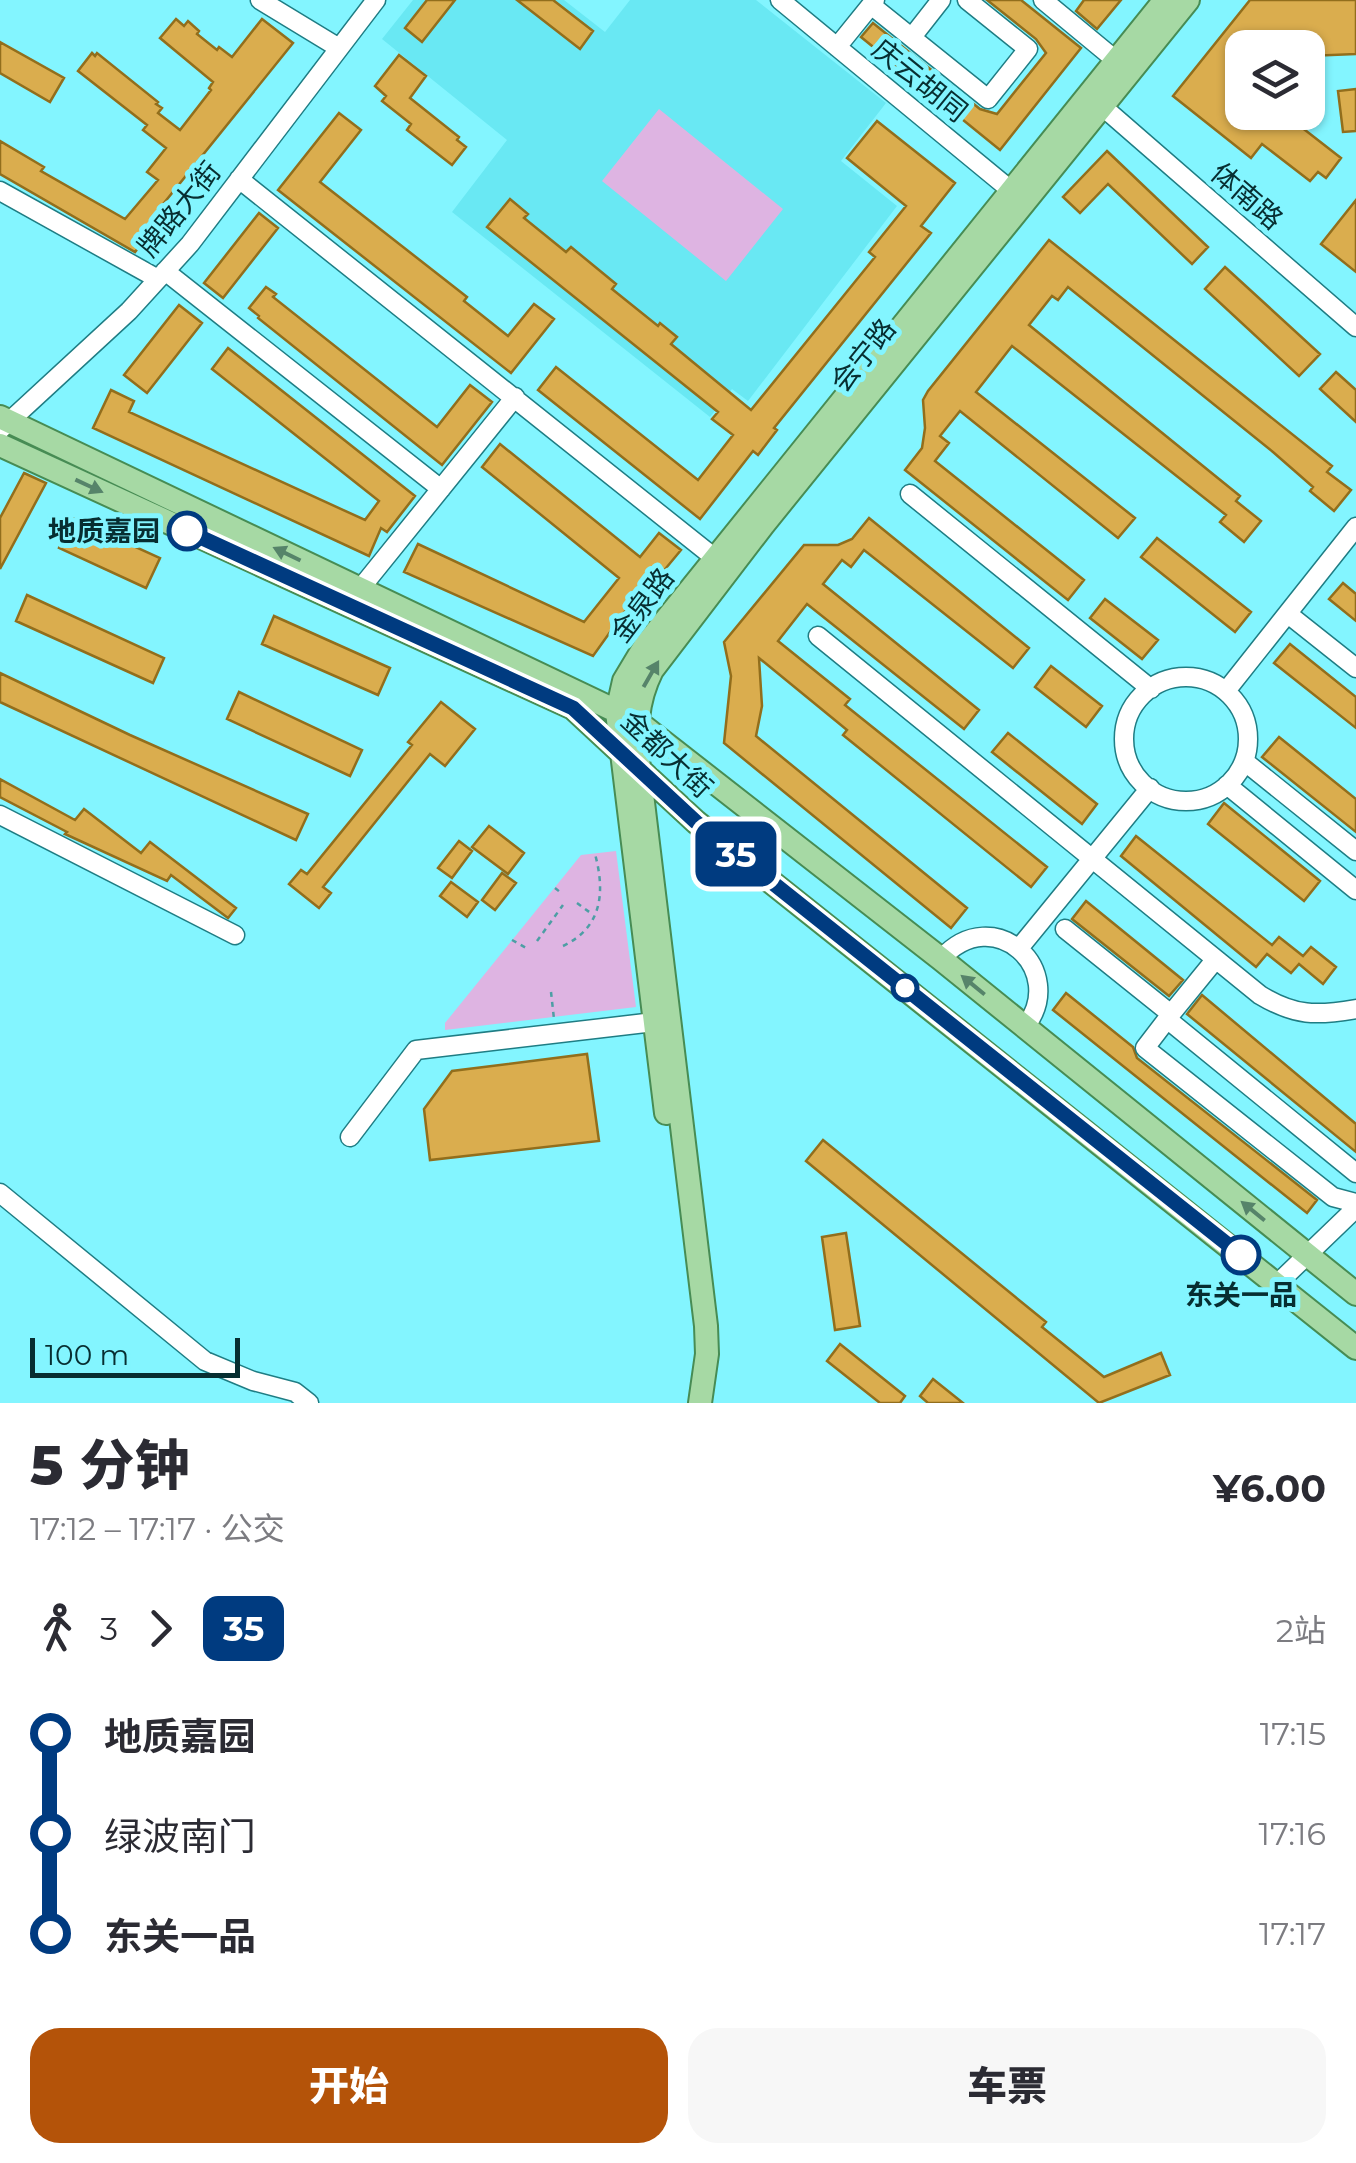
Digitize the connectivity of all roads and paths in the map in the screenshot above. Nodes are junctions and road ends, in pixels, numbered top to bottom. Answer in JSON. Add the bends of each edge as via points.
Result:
{"nodes":[{"id":1,"x":260,"y":0,"type":"edge"},
{"id":2,"x":376,"y":0,"type":"edge"},
{"id":3,"x":780,"y":0,"type":"edge"},
{"id":4,"x":941,"y":0,"type":"edge"},
{"id":5,"x":968,"y":0,"type":"edge"},
{"id":6,"x":1044,"y":0,"type":"edge"},
{"id":7,"x":1165,"y":0,"type":"edge"},
{"id":8,"x":1188,"y":0,"type":"edge"},
{"id":9,"x":873,"y":2,"type":"edge"},
{"id":10,"x":912,"y":37,"type":"junction"},
{"id":11,"x":339,"y":48,"type":"junction"},
{"id":12,"x":837,"y":48,"type":"junction"},
{"id":13,"x":1124,"y":66,"type":"junction"},
{"id":14,"x":1103,"y":107,"type":"junction"},
{"id":15,"x":239,"y":179,"type":"junction"},
{"id":16,"x":0,"y":191,"type":"edge"},
{"id":17,"x":1019,"y":197,"type":"junction"},
{"id":18,"x":161,"y":275,"type":"junction"},
{"id":19,"x":1356,"y":327,"type":"edge"},
{"id":20,"x":514,"y":398,"type":"junction"},
{"id":21,"x":2,"y":423,"type":"edge"},
{"id":22,"x":0,"y":445,"type":"edge"},
{"id":23,"x":441,"y":488,"type":"junction"},
{"id":24,"x":910,"y":494,"type":"dead end"},
{"id":25,"x":1356,"y":527,"type":"edge"},
{"id":26,"x":716,"y":559,"type":"junction"},
{"id":27,"x":360,"y":589,"type":"junction"},
{"id":28,"x":1288,"y":614,"type":"junction"},
{"id":29,"x":818,"y":636,"type":"dead end"},
{"id":30,"x":1356,"y":668,"type":"edge"},
{"id":31,"x":1151,"y":688,"type":"junction"},
{"id":32,"x":1226,"y":691,"type":"junction"},
{"id":33,"x":626,"y":716,"type":"junction"},
{"id":34,"x":630,"y":761,"type":"junction"},
{"id":35,"x":1244,"y":761,"type":"junction"},
{"id":36,"x":1227,"y":786,"type":"junction"},
{"id":37,"x":1150,"y":788,"type":"junction"},
{"id":38,"x":0,"y":815,"type":"edge"},
{"id":39,"x":1356,"y":850,"type":"edge"},
{"id":40,"x":594,"y":854,"type":"dead end"},
{"id":41,"x":1090,"y":858,"type":"junction"},
{"id":42,"x":555,"y":888,"type":"dead end"},
{"id":43,"x":1356,"y":890,"type":"edge"},
{"id":44,"x":560,"y":892,"type":"dead end"},
{"id":45,"x":577,"y":903,"type":"dead end"},
{"id":46,"x":563,"y":906,"type":"dead end"},
{"id":47,"x":594,"y":916,"type":"junction"},
{"id":48,"x":1066,"y":930,"type":"dead end"},
{"id":49,"x":235,"y":935,"type":"dead end"},
{"id":50,"x":512,"y":940,"type":"dead end"},
{"id":51,"x":536,"y":941,"type":"dead end"},
{"id":52,"x":563,"y":946,"type":"dead end"},
{"id":53,"x":1020,"y":947,"type":"junction"},
{"id":54,"x":528,"y":949,"type":"dead end"},
{"id":55,"x":941,"y":959,"type":"junction"},
{"id":56,"x":1214,"y":960,"type":"junction"},
{"id":57,"x":551,"y":992,"type":"dead end"},
{"id":58,"x":1356,"y":1008,"type":"edge"},
{"id":59,"x":1169,"y":1016,"type":"junction"},
{"id":60,"x":554,"y":1020,"type":"dead end"},
{"id":61,"x":654,"y":1022,"type":"junction"},
{"id":62,"x":1025,"y":1027,"type":"junction"},
{"id":63,"x":350,"y":1137,"type":"dead end"},
{"id":64,"x":1356,"y":1172,"type":"edge"},
{"id":65,"x":0,"y":1194,"type":"edge"},
{"id":66,"x":1356,"y":1206,"type":"edge"},
{"id":67,"x":1308,"y":1254,"type":"junction"},
{"id":68,"x":1277,"y":1284,"type":"junction"},
{"id":69,"x":1356,"y":1294,"type":"edge"},
{"id":70,"x":1356,"y":1348,"type":"edge"},
{"id":71,"x":309,"y":1403,"type":"edge"},
{"id":72,"x":685,"y":1403,"type":"edge"},
{"id":73,"x":700,"y":1403,"type":"edge"}],
"edges":[{"from":1,"to":11,"type":"street"},
{"from":2,"to":11,"type":"street","name":"牌路大街"},
{"from":3,"to":12,"type":"street","name":"庆云胡同"},
{"from":4,"to":10,"type":"street"},
{"from":5,"to":10,"type":"street","via":[[1028,49],[988,99]]},
{"from":6,"to":13,"type":"street"},
{"from":7,"to":13,"type":"main road","name":"金泉路"},
{"from":8,"to":13,"type":"main road","name":"会宁路"},
{"from":9,"to":10,"type":"street"},
{"from":9,"to":12,"type":"street"},
{"from":11,"to":15,"type":"street","name":"牌路大街"},
{"from":12,"to":17,"type":"street","name":"庆云胡同"},
{"from":13,"to":14,"type":"main road","name":"会宁路"},
{"from":13,"to":17,"type":"main road","name":"金泉路"},
{"from":14,"to":17,"type":"main road","name":"会宁路"},
{"from":14,"to":19,"type":"street","name":"体南路"},
{"from":15,"to":18,"type":"street","name":"牌路大街"},
{"from":15,"to":20,"type":"street"},
{"from":16,"to":18,"type":"street"},
{"from":17,"to":26,"type":"main road","name":"金泉路"},
{"from":33,"to":17,"type":"main road","name":"会宁路","one_way":true,"via":[[652,670]]},
{"from":18,"to":21,"type":"street","name":"牌路大街"},
{"from":18,"to":23,"type":"street"},
{"from":20,"to":23,"type":"street"},
{"from":20,"to":26,"type":"street"},
{"from":27,"to":21,"type":"main road","name":"金都大街","one_way":true},
{"from":22,"to":34,"type":"main road","name":"金都大街","one_way":true,"via":[[573,708]]},
{"from":23,"to":27,"type":"street"},
{"from":24,"to":31,"type":"street"},
{"from":25,"to":28,"type":"street"},
{"from":26,"to":33,"type":"main road","name":"金泉路","via":[[634,663],[620,692]]},
{"from":27,"to":33,"type":"main road","name":"金都大街"},
{"from":28,"to":30,"type":"street"},
{"from":28,"to":32,"type":"street"},
{"from":29,"to":41,"type":"street"},
{"from":31,"to":32,"type":"street","via":[[1192,677]]},
{"from":31,"to":37,"type":"street","via":[[1131,711],[1125,734],[1128,759]]},
{"from":32,"to":35,"type":"street","via":[[1246,721]]},
{"from":33,"to":34,"type":"main road","name":"金泉路"},
{"from":33,"to":55,"type":"main road","name":"金都大街"},
{"from":34,"to":61,"type":"main road","name":"金泉路"},
{"from":34,"to":68,"type":"main road","name":"金都大街","via":[[696,822]]},
{"from":34,"to":73,"type":"main road","name":"金泉路","via":[[701,1266],[707,1354]]},
{"from":35,"to":36,"type":"street"},
{"from":35,"to":39,"type":"street"},
{"from":36,"to":37,"type":"street","via":[[1183,800]]},
{"from":36,"to":43,"type":"street"},
{"from":37,"to":41,"type":"street"},
{"from":38,"to":49,"type":"street"},
{"from":40,"to":47,"type":"path","via":[[602,888]]},
{"from":41,"to":53,"type":"street"},
{"from":41,"to":56,"type":"street"},
{"from":42,"to":44,"type":"path"},
{"from":45,"to":47,"type":"path"},
{"from":46,"to":51,"type":"path"},
{"from":47,"to":52,"type":"path"},
{"from":48,"to":59,"type":"street"},
{"from":50,"to":54,"type":"path"},
{"from":53,"to":55,"type":"street","via":[[981,936],[958,942]]},
{"from":53,"to":62,"type":"street","via":[[1038,986],[1036,1010]]},
{"from":62,"to":55,"type":"main road","name":"金都大街","one_way":true},
{"from":56,"to":58,"type":"street","via":[[1281,1008],[1307,1014]]},
{"from":56,"to":59,"type":"street"},
{"from":57,"to":60,"type":"path"},
{"from":59,"to":64,"type":"street"},
{"from":59,"to":66,"type":"street","via":[[1145,1048],[1333,1197]]},
{"from":61,"to":63,"type":"street","via":[[416,1050]]},
{"from":61,"to":72,"type":"main road","name":"金泉路","via":[[691,1308]]},
{"from":67,"to":62,"type":"main road","name":"金都大街","one_way":true},
{"from":65,"to":71,"type":"street","via":[[205,1361]]},
{"from":66,"to":67,"type":"street"},
{"from":67,"to":68,"type":"street"},
{"from":67,"to":69,"type":"main road","name":"金都大街"},
{"from":68,"to":70,"type":"main road","name":"金都大街"}]}
